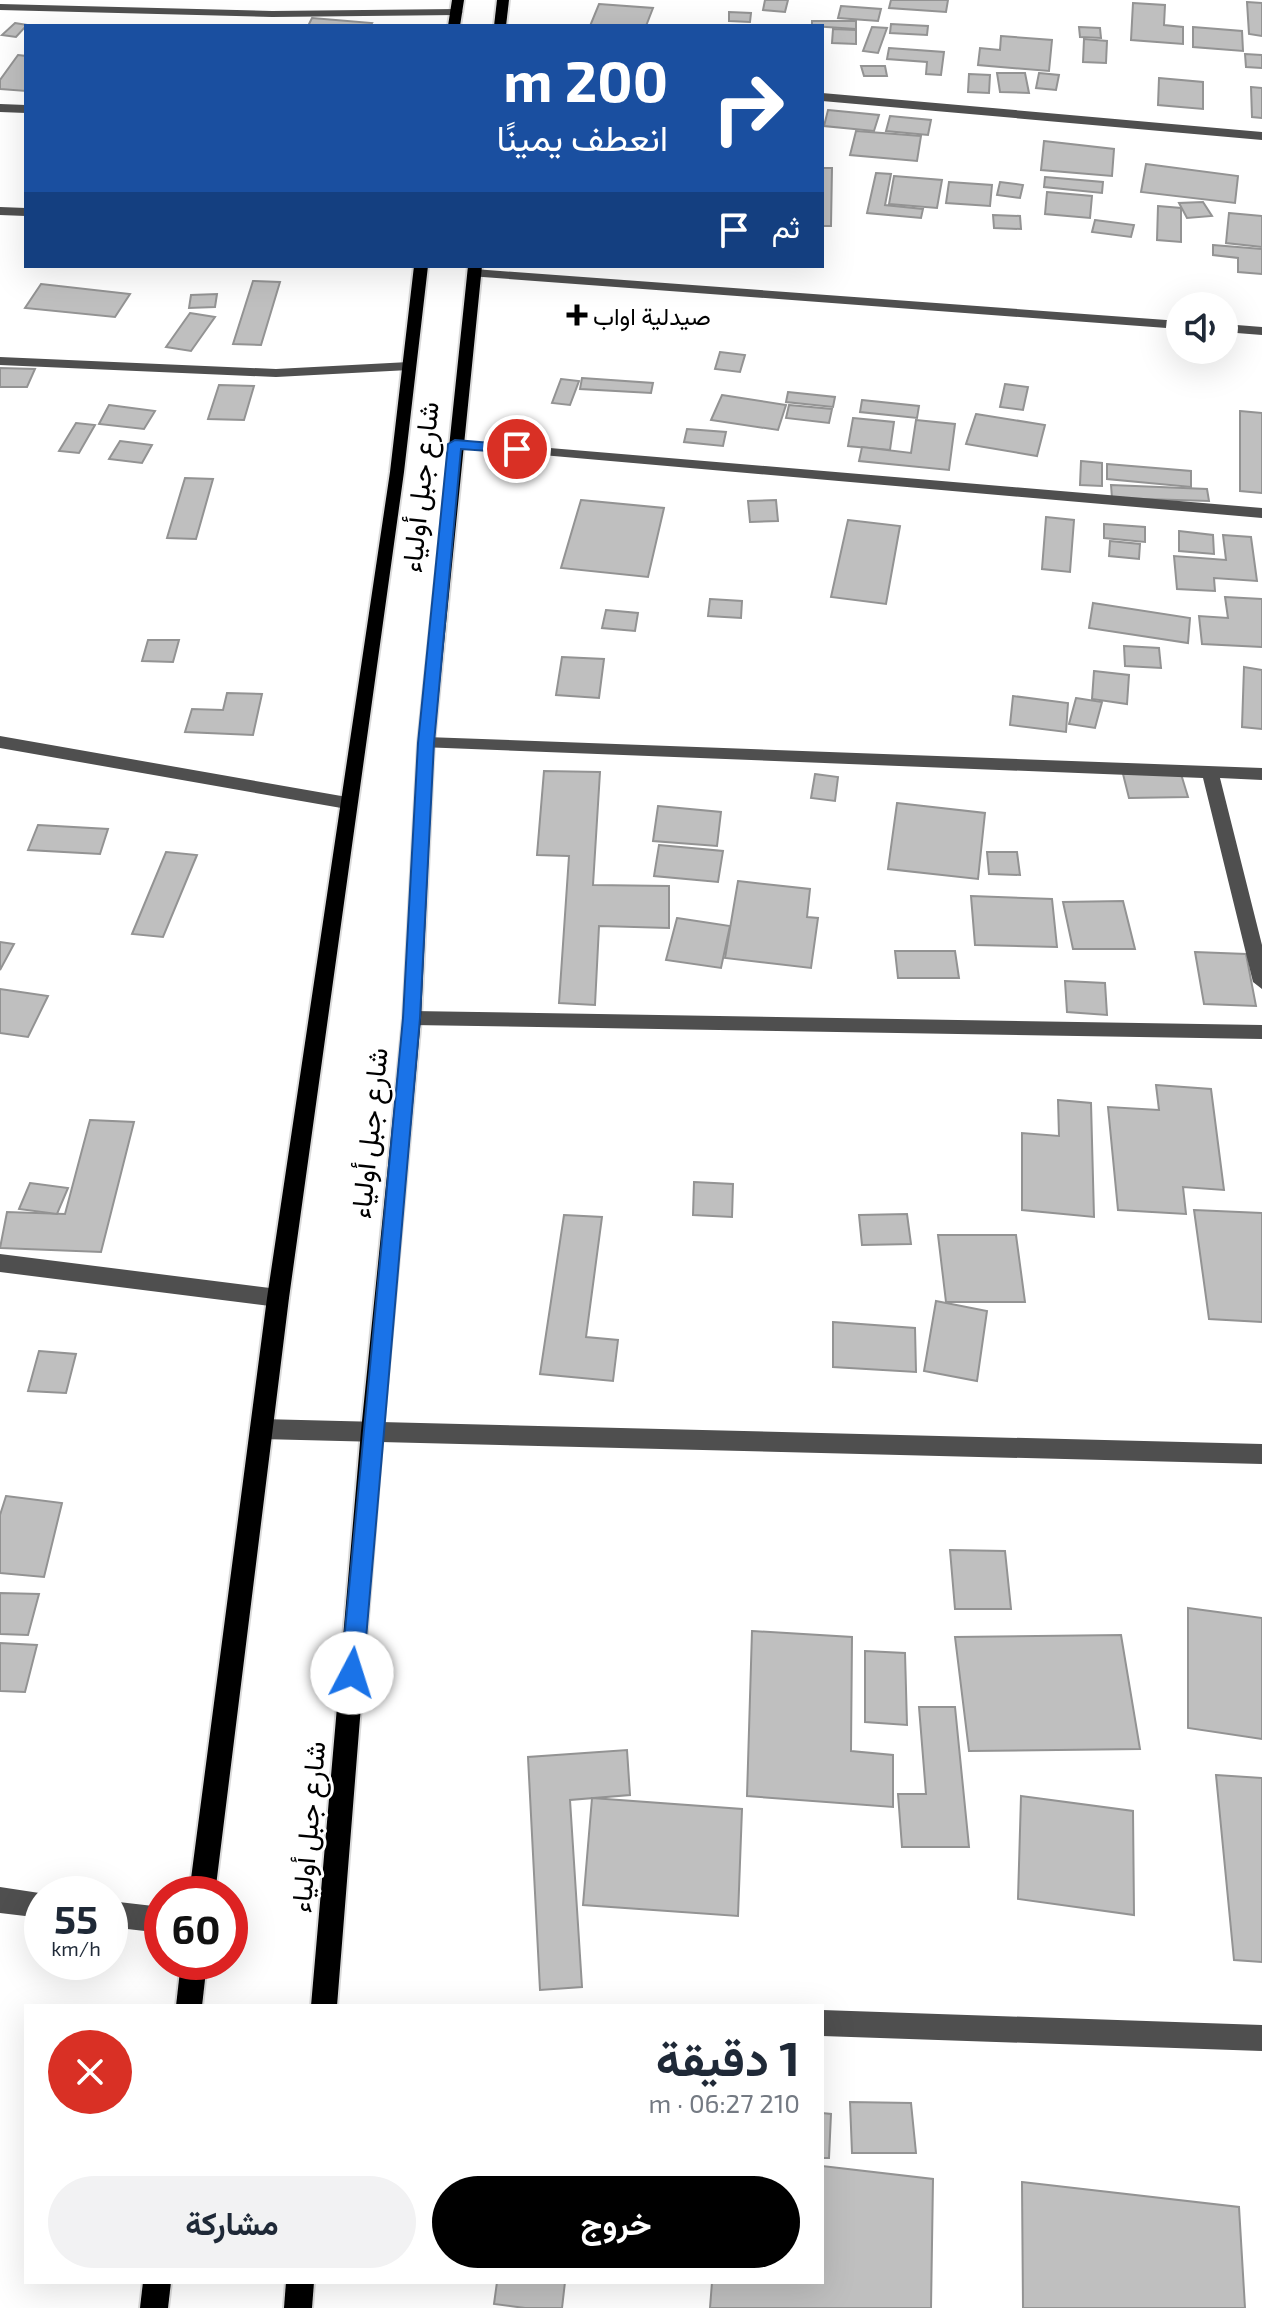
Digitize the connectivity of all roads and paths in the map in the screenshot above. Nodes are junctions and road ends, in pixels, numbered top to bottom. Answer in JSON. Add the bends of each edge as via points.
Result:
{"nodes":[{"id":1,"x":503,"y":0,"type":"edge"},
{"id":2,"x":457,"y":6,"type":"edge"},
{"id":3,"x":0,"y":7,"type":"edge"},
{"id":4,"x":500,"y":24,"type":"edge"},
{"id":5,"x":824,"y":97,"type":"edge"},
{"id":6,"x":0,"y":108,"type":"edge"},
{"id":7,"x":24,"y":109,"type":"edge"},
{"id":8,"x":1262,"y":136,"type":"edge"},
{"id":9,"x":0,"y":211,"type":"edge"},
{"id":10,"x":24,"y":212,"type":"edge"},
{"id":11,"x":421,"y":268,"type":"edge"},
{"id":12,"x":475,"y":269,"type":"edge"},
{"id":13,"x":1166,"y":324,"type":"edge"},
{"id":14,"x":1238,"y":329,"type":"edge"},
{"id":15,"x":1262,"y":331,"type":"edge"},
{"id":16,"x":0,"y":361,"type":"edge"},
{"id":17,"x":409,"y":366,"type":"junction"},
{"id":18,"x":455,"y":444,"type":"junction"},
{"id":19,"x":1262,"y":513,"type":"edge"},
{"id":20,"x":0,"y":742,"type":"edge"},
{"id":21,"x":426,"y":743,"type":"junction"},
{"id":22,"x":1210,"y":772,"type":"junction"},
{"id":23,"x":1262,"y":774,"type":"edge"},
{"id":24,"x":347,"y":803,"type":"junction"},
{"id":25,"x":1262,"y":982,"type":"edge"},
{"id":26,"x":412,"y":1018,"type":"junction"},
{"id":27,"x":1262,"y":1032,"type":"edge"},
{"id":28,"x":0,"y":1263,"type":"edge"},
{"id":29,"x":278,"y":1298,"type":"junction"},
{"id":30,"x":261,"y":1429,"type":"junction"},
{"id":31,"x":372,"y":1431,"type":"junction"},
{"id":32,"x":1262,"y":1454,"type":"edge"},
{"id":33,"x":204,"y":1876,"type":"edge"},
{"id":34,"x":0,"y":1900,"type":"edge"},
{"id":35,"x":24,"y":1903,"type":"edge"},
{"id":36,"x":192,"y":1980,"type":"edge"},
{"id":37,"x":189,"y":2004,"type":"edge"},
{"id":38,"x":324,"y":2004,"type":"edge"},
{"id":39,"x":824,"y":2023,"type":"edge"},
{"id":40,"x":1262,"y":2038,"type":"edge"},
{"id":41,"x":157,"y":2284,"type":"edge"},
{"id":42,"x":300,"y":2284,"type":"edge"},
{"id":43,"x":154,"y":2308,"type":"edge"},
{"id":44,"x":298,"y":2308,"type":"edge"}],
"edges":[{"from":1,"to":4,"type":"main road"},
{"from":2,"to":3,"type":"street","via":[[272,14]]},
{"from":5,"to":8,"type":"street"},
{"from":6,"to":7,"type":"street"},
{"from":9,"to":10,"type":"street"},
{"from":11,"to":17,"type":"main road","name":"شارع جبل أولياء"},
{"from":12,"to":13,"type":"street"},
{"from":12,"to":18,"type":"main road","name":"شارع جبل أولياء"},
{"from":14,"to":15,"type":"street"},
{"from":16,"to":17,"type":"street","via":[[276,373]]},
{"from":17,"to":24,"type":"main road","name":"شارع جبل أولياء"},
{"from":18,"to":19,"type":"street"},
{"from":18,"to":21,"type":"main road","name":"شارع جبل أولياء"},
{"from":20,"to":24,"type":"street"},
{"from":21,"to":22,"type":"street"},
{"from":21,"to":26,"type":"main road","name":"شارع جبل أولياء"},
{"from":22,"to":23,"type":"street"},
{"from":22,"to":25,"type":"street"},
{"from":24,"to":29,"type":"main road","name":"شارع جبل أولياء"},
{"from":26,"to":27,"type":"street"},
{"from":26,"to":31,"type":"main road","name":"شارع جبل أولياء"},
{"from":28,"to":29,"type":"street"},
{"from":29,"to":30,"type":"main road","name":"شارع جبل أولياء"},
{"from":30,"to":31,"type":"street"},
{"from":30,"to":33,"type":"main road","name":"شارع جبل أولياء"},
{"from":31,"to":32,"type":"street"},
{"from":31,"to":38,"type":"main road","name":"شارع جبل أولياء"},
{"from":34,"to":35,"type":"street"},
{"from":36,"to":37,"type":"main road"},
{"from":39,"to":40,"type":"street"},
{"from":41,"to":43,"type":"main road"},
{"from":42,"to":44,"type":"main road"}]}
